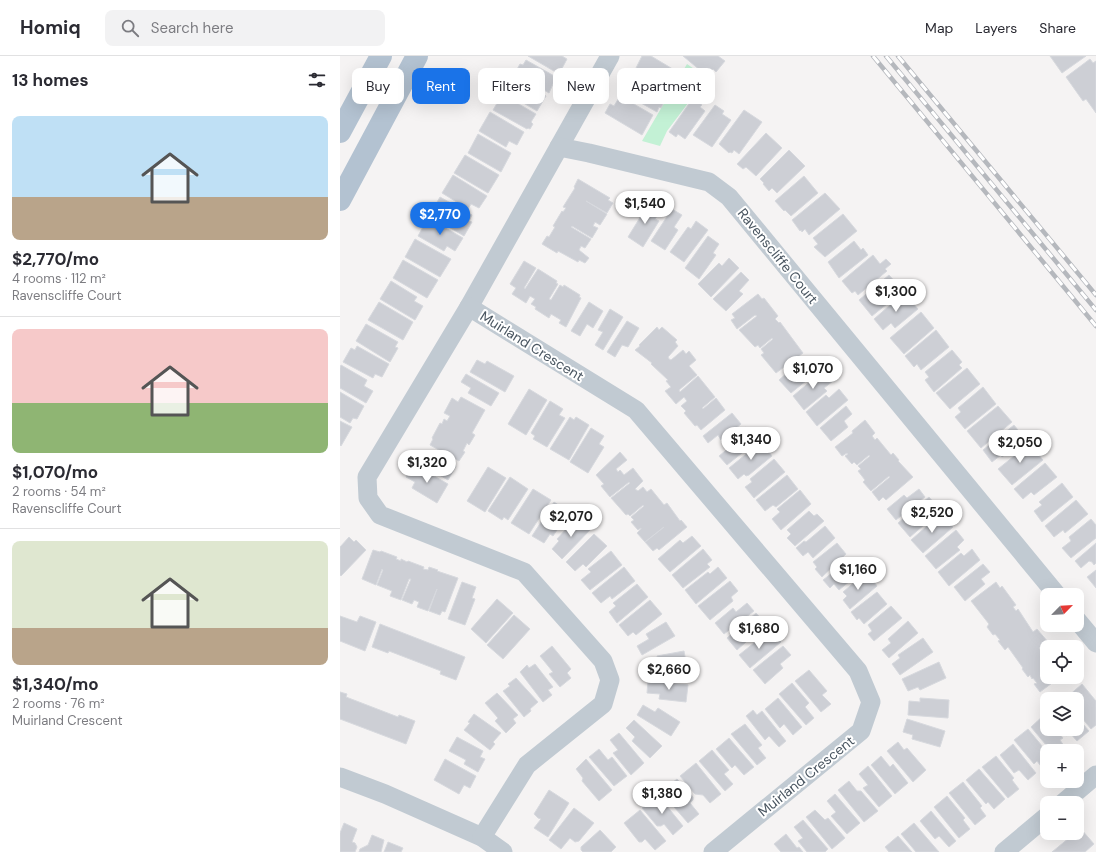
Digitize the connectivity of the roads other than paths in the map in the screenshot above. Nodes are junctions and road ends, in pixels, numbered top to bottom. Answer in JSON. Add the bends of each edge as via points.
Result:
{"nodes":[{"id":1,"x":381,"y":56,"type":"edge"},
{"id":2,"x":416,"y":56,"type":"edge"},
{"id":3,"x":610,"y":56,"type":"edge"},
{"id":4,"x":340,"y":132,"type":"edge"},
{"id":5,"x":559,"y":147,"type":"junction"},
{"id":6,"x":340,"y":200,"type":"edge"},
{"id":7,"x":468,"y":307,"type":"junction"},
{"id":8,"x":1051,"y":588,"type":"edge"},
{"id":9,"x":1084,"y":628,"type":"edge"},
{"id":10,"x":1096,"y":643,"type":"edge"},
{"id":11,"x":1096,"y":775,"type":"edge"},
{"id":12,"x":340,"y":777,"type":"edge"},
{"id":13,"x":1071,"y":796,"type":"edge"},
{"id":14,"x":1040,"y":822,"type":"edge"},
{"id":15,"x":482,"y":837,"type":"junction"},
{"id":16,"x":503,"y":852,"type":"edge"},
{"id":17,"x":713,"y":852,"type":"edge"},
{"id":18,"x":1004,"y":852,"type":"edge"}],
"edges":[{"from":1,"to":4,"type":"main road"},
{"from":2,"to":6,"type":"main road"},
{"from":3,"to":5,"type":"street"},
{"from":5,"to":7,"type":"street"},
{"from":5,"to":8,"type":"street","name":"Ravenscliffe Court","via":[[709,182],[729,197]]},
{"from":7,"to":15,"type":"street","name":"Muirland Crescent","via":[[366,477],[368,498],[380,514],[524,572],[603,661],[610,680],[603,704],[527,765]]},
{"from":7,"to":17,"type":"street","name":"Muirland Crescent","via":[[636,410],[852,665],[871,702],[861,731]]},
{"from":9,"to":10,"type":"street"},
{"from":11,"to":13,"type":"street"},
{"from":12,"to":15,"type":"street"},
{"from":14,"to":18,"type":"street"},
{"from":15,"to":16,"type":"street"}]}
